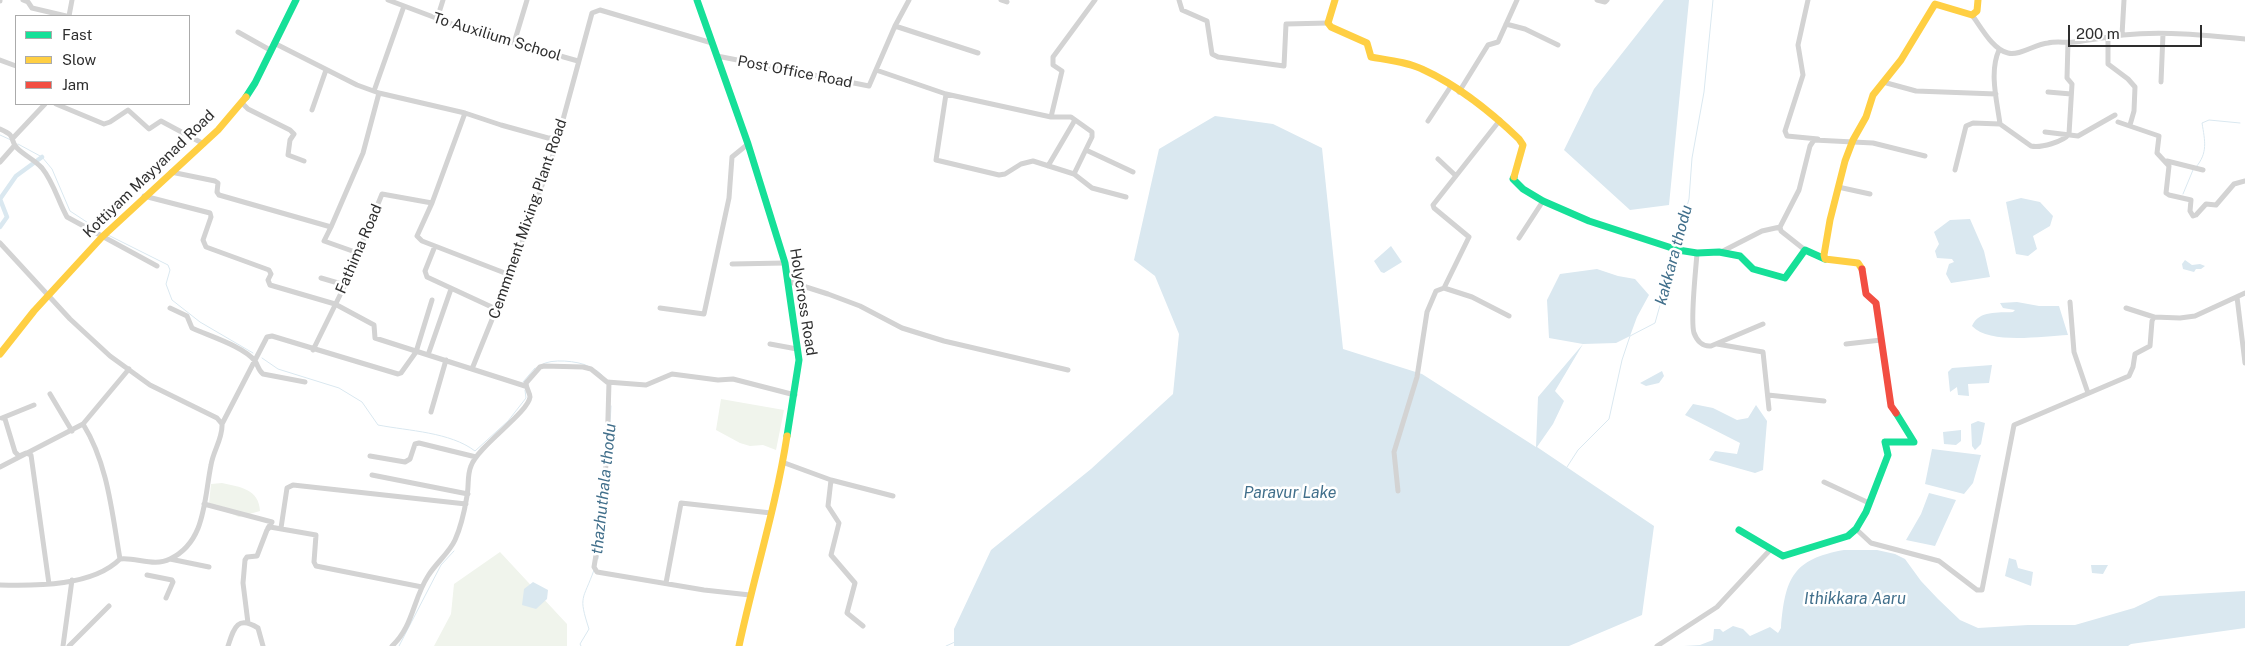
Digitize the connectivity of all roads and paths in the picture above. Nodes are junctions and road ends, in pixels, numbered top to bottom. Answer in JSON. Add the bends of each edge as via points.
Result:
{"nodes":[{"id":1,"x":23,"y":0,"type":"edge"},
{"id":2,"x":72,"y":0,"type":"edge"},
{"id":3,"x":296,"y":0,"type":"edge"},
{"id":4,"x":388,"y":0,"type":"edge"},
{"id":5,"x":443,"y":0,"type":"edge"},
{"id":6,"x":527,"y":0,"type":"edge"},
{"id":7,"x":697,"y":0,"type":"edge"},
{"id":8,"x":909,"y":0,"type":"edge"},
{"id":9,"x":1095,"y":0,"type":"edge"},
{"id":10,"x":1179,"y":0,"type":"edge"},
{"id":11,"x":1335,"y":0,"type":"edge"},
{"id":12,"x":1517,"y":0,"type":"edge"},
{"id":13,"x":1597,"y":0,"type":"edge"},
{"id":14,"x":1607,"y":0,"type":"edge"},
{"id":15,"x":1808,"y":0,"type":"edge"},
{"id":16,"x":1978,"y":0,"type":"edge"},
{"id":17,"x":2124,"y":0,"type":"edge"},
{"id":18,"x":1934,"y":2,"type":"edge"},
{"id":19,"x":404,"y":6,"type":"junction"},
{"id":20,"x":63,"y":15,"type":"edge"},
{"id":21,"x":67,"y":15,"type":"edge"},
{"id":22,"x":1972,"y":16,"type":"junction"},
{"id":23,"x":437,"y":19,"type":"junction"},
{"id":24,"x":1328,"y":23,"type":"junction"},
{"id":25,"x":1506,"y":24,"type":"junction"},
{"id":26,"x":895,"y":26,"type":"junction"},
{"id":27,"x":238,"y":32,"type":"dead end"},
{"id":28,"x":2163,"y":34,"type":"junction"},
{"id":29,"x":2122,"y":35,"type":"junction"},
{"id":30,"x":2108,"y":37,"type":"junction"},
{"id":31,"x":2245,"y":39,"type":"edge"},
{"id":32,"x":2068,"y":42,"type":"junction"},
{"id":33,"x":514,"y":43,"type":"junction"},
{"id":34,"x":712,"y":43,"type":"junction"},
{"id":35,"x":1558,"y":45,"type":"dead end"},
{"id":36,"x":272,"y":47,"type":"junction"},
{"id":37,"x":1999,"y":50,"type":"junction"},
{"id":38,"x":978,"y":53,"type":"dead end"},
{"id":39,"x":717,"y":56,"type":"junction"},
{"id":40,"x":0,"y":60,"type":"edge"},
{"id":41,"x":578,"y":61,"type":"junction"},
{"id":42,"x":15,"y":66,"type":"edge"},
{"id":43,"x":326,"y":70,"type":"junction"},
{"id":44,"x":876,"y":70,"type":"junction"},
{"id":45,"x":1883,"y":82,"type":"junction"},
{"id":46,"x":2162,"y":82,"type":"dead end"},
{"id":47,"x":1451,"y":86,"type":"junction"},
{"id":48,"x":377,"y":92,"type":"junction"},
{"id":49,"x":1459,"y":92,"type":"junction"},
{"id":50,"x":2048,"y":92,"type":"dead end"},
{"id":51,"x":946,"y":94,"type":"junction"},
{"id":52,"x":1996,"y":94,"type":"junction"},
{"id":53,"x":2071,"y":94,"type":"junction"},
{"id":54,"x":242,"y":103,"type":"junction"},
{"id":55,"x":44,"y":105,"type":"edge"},
{"id":56,"x":58,"y":105,"type":"edge"},
{"id":57,"x":312,"y":110,"type":"dead end"},
{"id":58,"x":465,"y":113,"type":"junction"},
{"id":59,"x":2115,"y":115,"type":"dead end"},
{"id":60,"x":1051,"y":117,"type":"junction"},
{"id":61,"x":1075,"y":120,"type":"junction"},
{"id":62,"x":1500,"y":120,"type":"junction"},
{"id":63,"x":1428,"y":121,"type":"dead end"},
{"id":64,"x":2118,"y":122,"type":"dead end"},
{"id":65,"x":2000,"y":124,"type":"junction"},
{"id":66,"x":2130,"y":125,"type":"junction"},
{"id":67,"x":0,"y":129,"type":"edge"},
{"id":68,"x":2045,"y":132,"type":"dead end"},
{"id":69,"x":2069,"y":134,"type":"junction"},
{"id":70,"x":560,"y":135,"type":"junction"},
{"id":71,"x":14,"y":138,"type":"junction"},
{"id":72,"x":1818,"y":139,"type":"junction"},
{"id":73,"x":1852,"y":140,"type":"junction"},
{"id":74,"x":202,"y":143,"type":"junction"},
{"id":75,"x":748,"y":144,"type":"junction"},
{"id":76,"x":15,"y":145,"type":"junction"},
{"id":77,"x":1086,"y":150,"type":"junction"},
{"id":78,"x":1925,"y":156,"type":"dead end"},
{"id":79,"x":1438,"y":159,"type":"dead end"},
{"id":80,"x":304,"y":161,"type":"dead end"},
{"id":81,"x":2166,"y":161,"type":"junction"},
{"id":82,"x":0,"y":162,"type":"edge"},
{"id":83,"x":1048,"y":166,"type":"junction"},
{"id":84,"x":964,"y":167,"type":"junction"},
{"id":85,"x":1955,"y":170,"type":"dead end"},
{"id":86,"x":2203,"y":170,"type":"dead end"},
{"id":87,"x":171,"y":172,"type":"junction"},
{"id":88,"x":1133,"y":172,"type":"dead end"},
{"id":89,"x":962,"y":173,"type":"dead end"},
{"id":90,"x":1074,"y":174,"type":"junction"},
{"id":91,"x":1455,"y":175,"type":"junction"},
{"id":92,"x":2245,"y":181,"type":"edge"},
{"id":93,"x":1838,"y":187,"type":"junction"},
{"id":94,"x":1870,"y":194,"type":"dead end"},
{"id":95,"x":144,"y":196,"type":"junction"},
{"id":96,"x":1126,"y":197,"type":"dead end"},
{"id":97,"x":1543,"y":201,"type":"junction"},
{"id":98,"x":432,"y":203,"type":"junction"},
{"id":99,"x":330,"y":227,"type":"junction"},
{"id":100,"x":1780,"y":228,"type":"junction"},
{"id":101,"x":102,"y":237,"type":"junction"},
{"id":102,"x":1519,"y":238,"type":"dead end"},
{"id":103,"x":0,"y":243,"type":"edge"},
{"id":104,"x":435,"y":246,"type":"junction"},
{"id":105,"x":1805,"y":250,"type":"junction"},
{"id":106,"x":1721,"y":252,"type":"junction"},
{"id":107,"x":358,"y":253,"type":"junction"},
{"id":108,"x":1697,"y":253,"type":"junction"},
{"id":109,"x":1825,"y":259,"type":"junction"},
{"id":110,"x":785,"y":263,"type":"junction"},
{"id":111,"x":732,"y":264,"type":"dead end"},
{"id":112,"x":157,"y":266,"type":"dead end"},
{"id":113,"x":510,"y":275,"type":"junction"},
{"id":114,"x":321,"y":278,"type":"dead end"},
{"id":115,"x":787,"y":281,"type":"junction"},
{"id":116,"x":345,"y":285,"type":"junction"},
{"id":117,"x":1444,"y":288,"type":"junction"},
{"id":118,"x":451,"y":289,"type":"junction"},
{"id":119,"x":2245,"y":293,"type":"edge"},
{"id":120,"x":49,"y":294,"type":"junction"},
{"id":121,"x":2237,"y":297,"type":"junction"},
{"id":122,"x":432,"y":300,"type":"dead end"},
{"id":123,"x":2070,"y":302,"type":"dead end"},
{"id":124,"x":335,"y":304,"type":"junction"},
{"id":125,"x":170,"y":308,"type":"dead end"},
{"id":126,"x":660,"y":308,"type":"dead end"},
{"id":127,"x":2126,"y":308,"type":"dead end"},
{"id":128,"x":496,"y":309,"type":"junction"},
{"id":129,"x":1509,"y":316,"type":"dead end"},
{"id":130,"x":2154,"y":317,"type":"junction"},
{"id":131,"x":1763,"y":324,"type":"dead end"},
{"id":132,"x":1881,"y":340,"type":"junction"},
{"id":133,"x":770,"y":344,"type":"dead end"},
{"id":134,"x":1716,"y":344,"type":"junction"},
{"id":135,"x":1846,"y":344,"type":"dead end"},
{"id":136,"x":797,"y":349,"type":"junction"},
{"id":137,"x":313,"y":350,"type":"junction"},
{"id":138,"x":416,"y":352,"type":"junction"},
{"id":139,"x":0,"y":354,"type":"edge"},
{"id":140,"x":428,"y":354,"type":"junction"},
{"id":141,"x":446,"y":360,"type":"junction"},
{"id":142,"x":255,"y":361,"type":"junction"},
{"id":143,"x":2245,"y":363,"type":"edge"},
{"id":144,"x":129,"y":369,"type":"junction"},
{"id":145,"x":472,"y":369,"type":"junction"},
{"id":146,"x":1068,"y":370,"type":"dead end"},
{"id":147,"x":305,"y":382,"type":"dead end"},
{"id":148,"x":609,"y":382,"type":"junction"},
{"id":149,"x":526,"y":386,"type":"junction"},
{"id":150,"x":2088,"y":393,"type":"junction"},
{"id":151,"x":50,"y":394,"type":"dead end"},
{"id":152,"x":795,"y":395,"type":"junction"},
{"id":153,"x":1768,"y":395,"type":"junction"},
{"id":154,"x":1824,"y":401,"type":"dead end"},
{"id":155,"x":34,"y":405,"type":"dead end"},
{"id":156,"x":1769,"y":409,"type":"dead end"},
{"id":157,"x":431,"y":412,"type":"dead end"},
{"id":158,"x":1,"y":418,"type":"edge"},
{"id":159,"x":83,"y":424,"type":"junction"},
{"id":160,"x":222,"y":424,"type":"junction"},
{"id":161,"x":72,"y":431,"type":"junction"},
{"id":162,"x":28,"y":453,"type":"junction"},
{"id":163,"x":370,"y":456,"type":"dead end"},
{"id":164,"x":476,"y":457,"type":"junction"},
{"id":165,"x":782,"y":462,"type":"junction"},
{"id":166,"x":0,"y":467,"type":"edge"},
{"id":167,"x":372,"y":475,"type":"dead end"},
{"id":168,"x":831,"y":480,"type":"junction"},
{"id":169,"x":1824,"y":482,"type":"dead end"},
{"id":170,"x":1398,"y":491,"type":"dead end"},
{"id":171,"x":468,"y":494,"type":"junction"},
{"id":172,"x":894,"y":496,"type":"dead end"},
{"id":173,"x":1869,"y":503,"type":"junction"},
{"id":174,"x":204,"y":504,"type":"junction"},
{"id":175,"x":466,"y":504,"type":"junction"},
{"id":176,"x":771,"y":513,"type":"junction"},
{"id":177,"x":268,"y":528,"type":"junction"},
{"id":178,"x":281,"y":528,"type":"junction"},
{"id":179,"x":1856,"y":529,"type":"junction"},
{"id":180,"x":1739,"y":530,"type":"dead end"},
{"id":181,"x":1770,"y":550,"type":"junction"},
{"id":182,"x":120,"y":559,"type":"junction"},
{"id":183,"x":170,"y":559,"type":"junction"},
{"id":184,"x":209,"y":567,"type":"dead end"},
{"id":185,"x":147,"y":575,"type":"dead end"},
{"id":186,"x":72,"y":580,"type":"junction"},
{"id":187,"x":666,"y":583,"type":"junction"},
{"id":188,"x":49,"y":584,"type":"junction"},
{"id":189,"x":0,"y":585,"type":"edge"},
{"id":190,"x":422,"y":587,"type":"junction"},
{"id":191,"x":750,"y":595,"type":"junction"},
{"id":192,"x":166,"y":598,"type":"dead end"},
{"id":193,"x":109,"y":606,"type":"dead end"},
{"id":194,"x":248,"y":623,"type":"junction"},
{"id":195,"x":863,"y":626,"type":"dead end"},
{"id":196,"x":63,"y":646,"type":"edge"},
{"id":197,"x":69,"y":646,"type":"edge"},
{"id":198,"x":228,"y":646,"type":"edge"},
{"id":199,"x":263,"y":646,"type":"edge"},
{"id":200,"x":392,"y":646,"type":"edge"},
{"id":201,"x":738,"y":646,"type":"edge"},
{"id":202,"x":1657,"y":646,"type":"edge"}],
"edges":[{"from":1,"to":20,"type":"street","via":[[32,8]]},
{"from":2,"to":21,"type":"street"},
{"from":3,"to":36,"type":"street","name":"Kottiyam Mayyanad Road"},
{"from":4,"to":19,"type":"street","name":"To Auxilium School"},
{"from":5,"to":23,"type":"street"},
{"from":6,"to":33,"type":"street"},
{"from":7,"to":34,"type":"street","name":"Holycross Road"},
{"from":8,"to":26,"type":"street","name":"Post Office Road"},
{"from":9,"to":60,"type":"street","via":[[1052,57],[1053,65],[1062,71]]},
{"from":10,"to":24,"type":"street","via":[[1182,10],[1207,21],[1212,54],[1218,57],[1284,66],[1286,24]]},
{"from":11,"to":24,"type":"street"},
{"from":12,"to":25,"type":"street"},
{"from":13,"to":14,"type":"street"},
{"from":15,"to":72,"type":"street","via":[[1798,45],[1802,75],[1785,131],[1792,138]]},
{"from":16,"to":22,"type":"street","via":[[1977,11]]},
{"from":17,"to":29,"type":"street"},
{"from":18,"to":22,"type":"street"},
{"from":18,"to":45,"type":"street","via":[[1901,60]]},
{"from":19,"to":23,"type":"street","name":"To Auxilium School"},
{"from":19,"to":48,"type":"street"},
{"from":22,"to":37,"type":"street"},
{"from":23,"to":33,"type":"street","name":"To Auxilium School"},
{"from":24,"to":47,"type":"street","via":[[1332,28],[1368,43],[1370,56],[1425,70]]},
{"from":25,"to":35,"type":"street"},
{"from":25,"to":49,"type":"street","via":[[1498,42],[1488,45]]},
{"from":26,"to":38,"type":"street"},
{"from":26,"to":44,"type":"street","name":"Post Office Road"},
{"from":27,"to":36,"type":"street"},
{"from":28,"to":29,"type":"street"},
{"from":28,"to":31,"type":"street"},
{"from":28,"to":46,"type":"street"},
{"from":29,"to":30,"type":"street"},
{"from":30,"to":32,"type":"street"},
{"from":30,"to":66,"type":"street","via":[[2108,64],[2135,87]]},
{"from":32,"to":37,"type":"street","via":[[2034,45],[2015,54]]},
{"from":32,"to":53,"type":"street","via":[[2067,78],[2072,84]]},
{"from":33,"to":41,"type":"street","name":"To Auxilium School"},
{"from":34,"to":39,"type":"street","name":"Holycross Road"},
{"from":34,"to":41,"type":"street","name":"Cemmment Mixing Plant Road","via":[[595,11]]},
{"from":36,"to":43,"type":"street"},
{"from":36,"to":54,"type":"street","name":"Kottiyam Mayyanad Road"},
{"from":37,"to":52,"type":"street","via":[[1994,71]]},
{"from":39,"to":44,"type":"street","name":"Post Office Road","via":[[869,86]]},
{"from":39,"to":75,"type":"street","name":"Holycross Road"},
{"from":40,"to":42,"type":"street"},
{"from":41,"to":70,"type":"street","name":"Cemmment Mixing Plant Road"},
{"from":43,"to":48,"type":"street"},
{"from":43,"to":57,"type":"street"},
{"from":44,"to":51,"type":"street"},
{"from":45,"to":52,"type":"street","via":[[1916,91]]},
{"from":45,"to":73,"type":"street","via":[[1872,95],[1866,117]]},
{"from":47,"to":49,"type":"street"},
{"from":47,"to":63,"type":"street"},
{"from":48,"to":58,"type":"street"},
{"from":48,"to":99,"type":"street","via":[[363,153]]},
{"from":49,"to":62,"type":"street"},
{"from":50,"to":53,"type":"street"},
{"from":51,"to":60,"type":"street"},
{"from":51,"to":84,"type":"street","via":[[936,160]]},
{"from":52,"to":65,"type":"street"},
{"from":53,"to":69,"type":"street"},
{"from":54,"to":74,"type":"street","name":"Kottiyam Mayyanad Road"},
{"from":54,"to":80,"type":"street","via":[[290,130],[294,134],[288,155]]},
{"from":55,"to":71,"type":"street"},
{"from":56,"to":74,"type":"street","via":[[104,124],[128,110],[148,130],[161,121]]},
{"from":58,"to":70,"type":"street","via":[[548,138]]},
{"from":58,"to":98,"type":"street"},
{"from":59,"to":69,"type":"street","via":[[2078,136]]},
{"from":60,"to":61,"type":"street"},
{"from":61,"to":77,"type":"street","via":[[1092,134]]},
{"from":61,"to":83,"type":"street"},
{"from":62,"to":91,"type":"street"},
{"from":62,"to":97,"type":"street","via":[[1523,142],[1513,179]]},
{"from":64,"to":66,"type":"street"},
{"from":65,"to":69,"type":"street","via":[[2032,146],[2064,139]]},
{"from":65,"to":85,"type":"street","via":[[1973,122],[1966,126]]},
{"from":66,"to":81,"type":"street","via":[[2159,136],[2157,153]]},
{"from":67,"to":71,"type":"street"},
{"from":68,"to":69,"type":"street"},
{"from":70,"to":113,"type":"street","name":"Cemmment Mixing Plant Road"},
{"from":71,"to":76,"type":"street"},
{"from":72,"to":73,"type":"street"},
{"from":72,"to":100,"type":"street","via":[[1810,146],[1799,190]]},
{"from":73,"to":78,"type":"street","via":[[1873,142]]},
{"from":73,"to":93,"type":"street"},
{"from":74,"to":87,"type":"street","name":"Kottiyam Mayyanad Road"},
{"from":75,"to":110,"type":"street","name":"Holycross Road"},
{"from":75,"to":126,"type":"street","via":[[732,157],[729,198],[704,314]]},
{"from":76,"to":82,"type":"street"},
{"from":76,"to":101,"type":"street","via":[[41,167],[67,217]]},
{"from":77,"to":88,"type":"street"},
{"from":77,"to":90,"type":"street"},
{"from":79,"to":91,"type":"street"},
{"from":81,"to":86,"type":"street"},
{"from":81,"to":92,"type":"street","via":[[2170,166],[2166,193],[2191,200],[2190,211],[2194,216],[2205,205],[2216,205],[2234,184]]},
{"from":83,"to":84,"type":"street","via":[[1028,162],[999,175]]},
{"from":83,"to":90,"type":"street"},
{"from":84,"to":89,"type":"street"},
{"from":87,"to":95,"type":"street","name":"Kottiyam Mayyanad Road"},
{"from":87,"to":99,"type":"street","via":[[215,181],[219,195]]},
{"from":90,"to":96,"type":"street","via":[[1092,188]]},
{"from":91,"to":117,"type":"street","via":[[1433,206],[1469,237]]},
{"from":93,"to":94,"type":"street"},
{"from":93,"to":109,"type":"street"},
{"from":95,"to":101,"type":"street","name":"Kottiyam Mayyanad Road"},
{"from":95,"to":124,"type":"street","via":[[210,213],[203,240],[206,247],[269,270],[272,274],[268,280],[270,285]]},
{"from":97,"to":102,"type":"street"},
{"from":97,"to":108,"type":"street","via":[[1589,221],[1669,248]]},
{"from":98,"to":104,"type":"street","via":[[417,236]]},
{"from":98,"to":107,"type":"street","name":"Fathima Road","via":[[382,194]]},
{"from":99,"to":107,"type":"street","via":[[324,241]]},
{"from":100,"to":105,"type":"street"},
{"from":100,"to":106,"type":"street","via":[[1762,232]]},
{"from":101,"to":112,"type":"street"},
{"from":101,"to":120,"type":"street","name":"Kottiyam Mayyanad Road"},
{"from":103,"to":120,"type":"street"},
{"from":104,"to":113,"type":"street"},
{"from":104,"to":118,"type":"street","via":[[425,275]]},
{"from":105,"to":106,"type":"street","via":[[1785,278],[1753,269],[1740,256]]},
{"from":105,"to":109,"type":"street"},
{"from":106,"to":108,"type":"street"},
{"from":107,"to":116,"type":"street","name":"Fathima Road"},
{"from":108,"to":134,"type":"street","via":[[1694,333],[1703,345]]},
{"from":109,"to":132,"type":"street","via":[[1861,265],[1866,294],[1876,303]]},
{"from":110,"to":111,"type":"street"},
{"from":110,"to":115,"type":"street","name":"Holycross Road"},
{"from":113,"to":128,"type":"street","name":"Cemmment Mixing Plant Road"},
{"from":114,"to":116,"type":"street"},
{"from":115,"to":136,"type":"street","name":"Holycross Road"},
{"from":115,"to":146,"type":"street","via":[[860,306],[902,328]]},
{"from":116,"to":124,"type":"street","name":"Fathima Road"},
{"from":117,"to":129,"type":"street","via":[[1472,297]]},
{"from":117,"to":170,"type":"street","via":[[1436,291],[1427,312],[1417,376],[1394,452]]},
{"from":118,"to":128,"type":"street"},
{"from":118,"to":140,"type":"street"},
{"from":119,"to":121,"type":"street"},
{"from":120,"to":139,"type":"street","name":"Kottiyam Mayyanad Road"},
{"from":120,"to":144,"type":"street","via":[[70,319]]},
{"from":121,"to":130,"type":"street","via":[[2188,317]]},
{"from":121,"to":143,"type":"street"},
{"from":122,"to":138,"type":"street"},
{"from":123,"to":150,"type":"street","via":[[2074,352]]},
{"from":124,"to":137,"type":"street","name":"Fathima Road"},
{"from":124,"to":138,"type":"street","via":[[374,324],[375,338]]},
{"from":125,"to":142,"type":"street","via":[[187,316],[192,328]]},
{"from":127,"to":130,"type":"street"},
{"from":128,"to":145,"type":"street","name":"Cemmment Mixing Plant Road"},
{"from":130,"to":150,"type":"street","via":[[2150,346],[2135,354],[2130,375]]},
{"from":131,"to":134,"type":"street"},
{"from":132,"to":135,"type":"street"},
{"from":132,"to":173,"type":"street","via":[[1891,406],[1914,442],[1885,442],[1888,455]]},
{"from":133,"to":136,"type":"street"},
{"from":134,"to":153,"type":"street","via":[[1763,352]]},
{"from":136,"to":152,"type":"street","name":"Holycross Road"},
{"from":137,"to":138,"type":"street","via":[[398,374]]},
{"from":137,"to":142,"type":"street","via":[[267,336]]},
{"from":138,"to":140,"type":"street"},
{"from":140,"to":141,"type":"street"},
{"from":141,"to":145,"type":"street"},
{"from":141,"to":157,"type":"street"},
{"from":142,"to":147,"type":"street","via":[[263,374]]},
{"from":142,"to":160,"type":"street"},
{"from":144,"to":159,"type":"street"},
{"from":144,"to":160,"type":"street","via":[[150,385],[217,418]]},
{"from":145,"to":149,"type":"street"},
{"from":148,"to":149,"type":"street","via":[[586,368],[548,365],[540,367],[527,379]]},
{"from":148,"to":152,"type":"street","via":[[646,385],[672,374],[733,379]]},
{"from":148,"to":187,"type":"street","via":[[608,437],[595,569],[606,574]]},
{"from":149,"to":164,"type":"street","via":[[530,394],[528,401]]},
{"from":150,"to":179,"type":"street","via":[[2013,427],[2010,457],[1982,590],[1977,590],[1938,561],[1871,543]]},
{"from":151,"to":161,"type":"street"},
{"from":152,"to":165,"type":"street","name":"Holycross Road"},
{"from":153,"to":154,"type":"street"},
{"from":153,"to":156,"type":"street"},
{"from":155,"to":158,"type":"street"},
{"from":158,"to":162,"type":"street","via":[[5,419],[15,452],[19,456]]},
{"from":159,"to":161,"type":"street"},
{"from":159,"to":182,"type":"street","via":[[102,459]]},
{"from":160,"to":174,"type":"street"},
{"from":161,"to":162,"type":"street"},
{"from":162,"to":166,"type":"street"},
{"from":162,"to":188,"type":"street","via":[[36,481]]},
{"from":163,"to":164,"type":"street","via":[[405,462],[415,444],[419,443]]},
{"from":164,"to":171,"type":"street","via":[[469,473]]},
{"from":165,"to":168,"type":"street"},
{"from":165,"to":176,"type":"street","name":"Holycross Road"},
{"from":167,"to":171,"type":"street"},
{"from":168,"to":172,"type":"street"},
{"from":168,"to":195,"type":"street","via":[[828,506],[839,523],[831,555],[855,583],[847,613]]},
{"from":169,"to":173,"type":"street"},
{"from":171,"to":175,"type":"street"},
{"from":173,"to":179,"type":"street"},
{"from":174,"to":177,"type":"street","via":[[272,522]]},
{"from":174,"to":183,"type":"street","via":[[200,526],[189,545]]},
{"from":175,"to":178,"type":"street","via":[[293,485],[287,488]]},
{"from":175,"to":190,"type":"street","via":[[455,540]]},
{"from":176,"to":187,"type":"street","via":[[681,503]]},
{"from":176,"to":191,"type":"street","name":"Holycross Road"},
{"from":177,"to":178,"type":"street"},
{"from":177,"to":194,"type":"street","via":[[257,556],[245,560],[243,579]]},
{"from":178,"to":190,"type":"street","via":[[316,535],[316,566]]},
{"from":179,"to":181,"type":"street","via":[[1843,538],[1792,555],[1781,556]]},
{"from":180,"to":181,"type":"street"},
{"from":181,"to":202,"type":"street","via":[[1716,607]]},
{"from":182,"to":183,"type":"street","via":[[146,562]]},
{"from":182,"to":186,"type":"street","via":[[104,572]]},
{"from":183,"to":184,"type":"street"},
{"from":185,"to":192,"type":"street","via":[[174,582]]},
{"from":186,"to":188,"type":"street"},
{"from":186,"to":196,"type":"street"},
{"from":187,"to":191,"type":"street"},
{"from":188,"to":189,"type":"street"},
{"from":190,"to":200,"type":"street","via":[[408,627]]},
{"from":191,"to":201,"type":"street","name":"Holycross Road"},
{"from":193,"to":197,"type":"street"},
{"from":194,"to":198,"type":"street","via":[[236,624]]},
{"from":194,"to":199,"type":"street","via":[[258,628]]}]}
